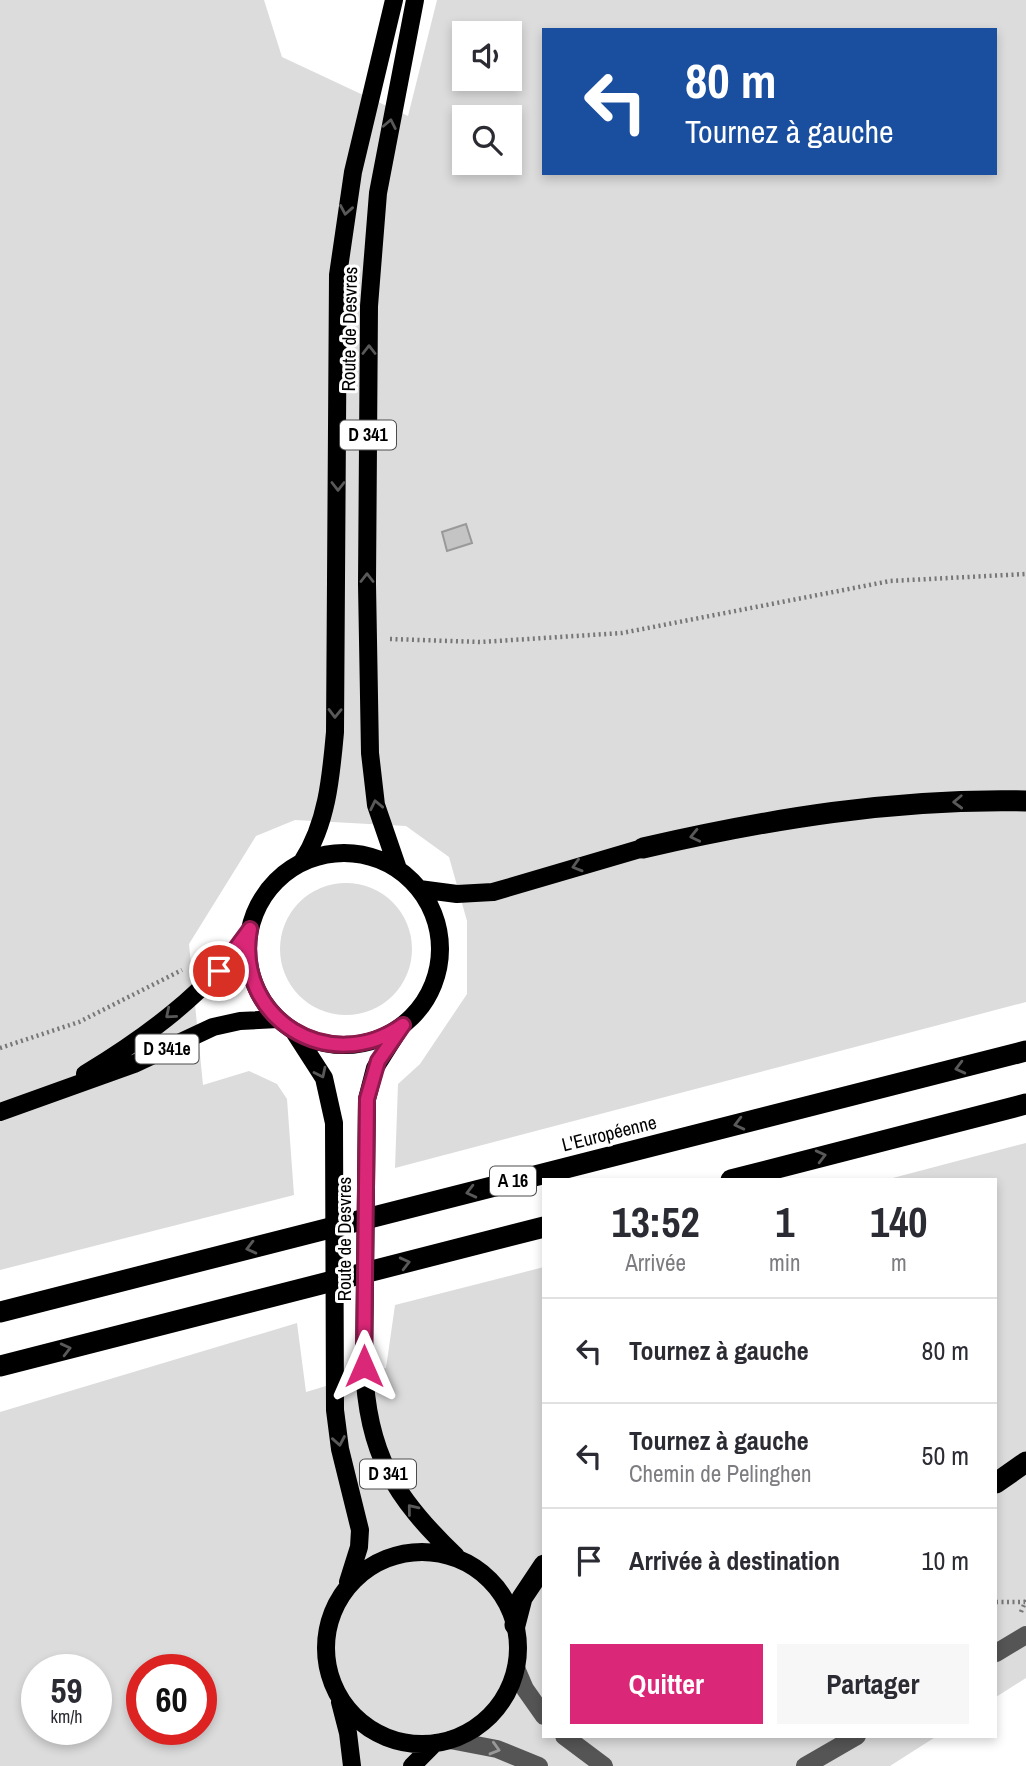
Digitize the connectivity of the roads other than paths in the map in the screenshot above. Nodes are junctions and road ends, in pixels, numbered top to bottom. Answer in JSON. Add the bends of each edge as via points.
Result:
{"nodes":[{"id":1,"x":394,"y":0,"type":"edge"},
{"id":2,"x":415,"y":0,"type":"edge"},
{"id":3,"x":1026,"y":801,"type":"edge"},
{"id":4,"x":643,"y":848,"type":"joint"},
{"id":5,"x":302,"y":862,"type":"junction"},
{"id":6,"x":398,"y":869,"type":"junction"},
{"id":7,"x":419,"y":889,"type":"junction"},
{"id":8,"x":250,"y":929,"type":"junction"},
{"id":9,"x":278,"y":1019,"type":"junction"},
{"id":10,"x":403,"y":1025,"type":"junction"},
{"id":11,"x":293,"y":1030,"type":"junction"},
{"id":12,"x":1026,"y":1051,"type":"edge"},
{"id":13,"x":58,"y":1090,"type":"junction"},
{"id":14,"x":1026,"y":1104,"type":"edge"},
{"id":15,"x":0,"y":1112,"type":"edge"},
{"id":16,"x":739,"y":1178,"type":"edge"},
{"id":17,"x":542,"y":1228,"type":"edge"},
{"id":18,"x":0,"y":1312,"type":"edge"},
{"id":19,"x":0,"y":1366,"type":"edge"},
{"id":20,"x":1026,"y":1462,"type":"edge"},
{"id":21,"x":997,"y":1482,"type":"edge"},
{"id":22,"x":459,"y":1559,"type":"junction"},
{"id":23,"x":542,"y":1568,"type":"edge"},
{"id":24,"x":346,"y":1588,"type":"junction"},
{"id":25,"x":515,"y":1625,"type":"junction"},
{"id":26,"x":1026,"y":1635,"type":"edge"},
{"id":27,"x":997,"y":1652,"type":"edge"},
{"id":28,"x":516,"y":1668,"type":"junction"},
{"id":29,"x":338,"y":1695,"type":"junction"},
{"id":30,"x":542,"y":1713,"type":"edge"},
{"id":31,"x":567,"y":1738,"type":"edge"},
{"id":32,"x":854,"y":1738,"type":"edge"},
{"id":33,"x":442,"y":1741,"type":"junction"},
{"id":34,"x":352,"y":1766,"type":"edge"},
{"id":35,"x":412,"y":1766,"type":"edge"},
{"id":36,"x":538,"y":1766,"type":"edge"},
{"id":37,"x":604,"y":1766,"type":"edge"},
{"id":38,"x":805,"y":1766,"type":"edge"}],
"edges":[{"from":1,"to":5,"type":"main road","name":"Route de Desvres","number":"D 341","one_way":true,"via":[[356,160],[341,247],[336,315],[335,733],[322,815]]},
{"from":6,"to":2,"type":"main road","name":"Route de Desvres","number":"D 341","one_way":true,"via":[[373,790],[368,637],[371,264],[385,147]]},
{"from":3,"to":4,"type":"highway","one_way":true,"via":[[858,808],[747,825]]},
{"from":4,"to":7,"type":"main road","one_way":true,"via":[[493,892]]},
{"from":5,"to":6,"type":"main road","via":[[346,853],[374,857]]},
{"from":5,"to":8,"type":"main road","via":[[268,890]]},
{"from":6,"to":7,"type":"main road"},
{"from":7,"to":10,"type":"main road","via":[[436,922],[440,960],[428,996]]},
{"from":8,"to":9,"type":"main road","via":[[251,974],[261,998]]},
{"from":8,"to":13,"type":"main road","number":"D 341e","one_way":true,"via":[[229,960],[198,990],[137,1040]]},
{"from":9,"to":11,"type":"main road"},
{"from":9,"to":13,"type":"main road","number":"D 341e","via":[[214,1027],[134,1065]]},
{"from":10,"to":11,"type":"main road","via":[[354,1045],[327,1044]]},
{"from":22,"to":10,"type":"main road","name":"Route de Desvres","number":"D 341","one_way":true,"via":[[411,1509],[387,1473],[369,1422],[364,1366],[368,1087]]},
{"from":11,"to":24,"type":"main road","name":"Route de Desvres","number":"D 341","one_way":true,"via":[[324,1078],[334,1123],[334,1373],[340,1450],[360,1530]]},
{"from":12,"to":18,"type":"highway","name":"L'Européenne","number":"A 16","one_way":true},
{"from":13,"to":15,"type":"main road","number":"D 341e"},
{"from":16,"to":14,"type":"highway","one_way":true},
{"from":19,"to":17,"type":"highway","one_way":true},
{"from":20,"to":21,"type":"highway"},
{"from":22,"to":24,"type":"main road","via":[[429,1552],[398,1554],[369,1567]]},
{"from":22,"to":25,"type":"main road","via":[[492,1581]]},
{"from":23,"to":25,"type":"highway","via":[[522,1598]]},
{"from":24,"to":29,"type":"main road","via":[[332,1615],[326,1645],[327,1666]]},
{"from":25,"to":28,"type":"main road"},
{"from":26,"to":27,"type":"street"},
{"from":28,"to":30,"type":"street"},
{"from":28,"to":33,"type":"main road","via":[[492,1713],[477,1726]]},
{"from":29,"to":33,"type":"main road","via":[[358,1719],[384,1736],[414,1744]]},
{"from":29,"to":34,"type":"main road"},
{"from":31,"to":37,"type":"street"},
{"from":32,"to":38,"type":"street"},
{"from":33,"to":35,"type":"main road"},
{"from":33,"to":36,"type":"street","one_way":true,"via":[[497,1749]]}]}
